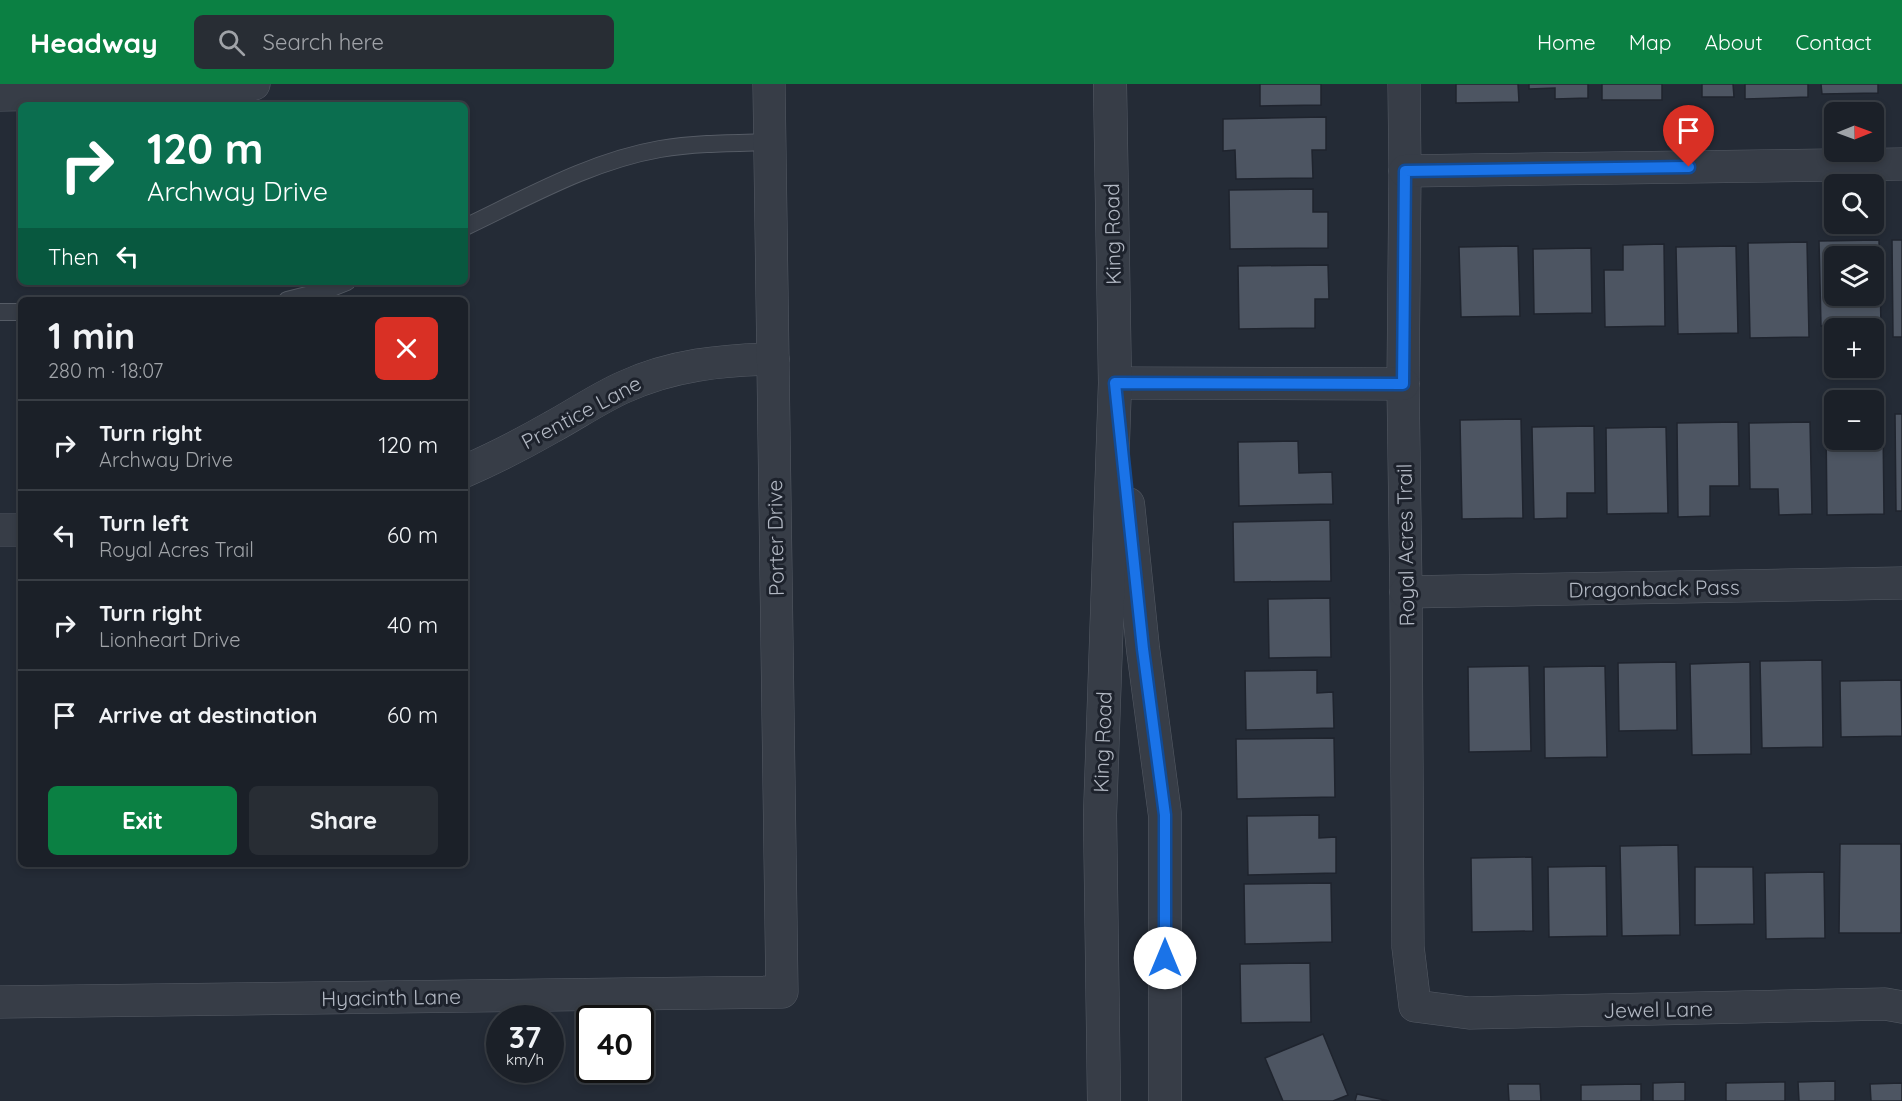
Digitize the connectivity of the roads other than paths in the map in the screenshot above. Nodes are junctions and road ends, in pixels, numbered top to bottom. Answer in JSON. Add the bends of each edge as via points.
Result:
{"nodes":[{"id":1,"x":254,"y":84,"type":"edge"},
{"id":2,"x":769,"y":84,"type":"edge"},
{"id":3,"x":1110,"y":84,"type":"edge"},
{"id":4,"x":1404,"y":84,"type":"edge"},
{"id":5,"x":0,"y":95,"type":"edge"},
{"id":6,"x":770,"y":142,"type":"junction"},
{"id":7,"x":1902,"y":164,"type":"edge"},
{"id":8,"x":1405,"y":171,"type":"junction"},
{"id":9,"x":468,"y":226,"type":"edge"},
{"id":10,"x":340,"y":285,"type":"edge"},
{"id":11,"x":299,"y":297,"type":"edge"},
{"id":12,"x":0,"y":312,"type":"edge"},
{"id":13,"x":18,"y":312,"type":"edge"},
{"id":14,"x":773,"y":359,"type":"junction"},
{"id":15,"x":1115,"y":383,"type":"junction"},
{"id":16,"x":1403,"y":384,"type":"junction"},
{"id":17,"x":468,"y":470,"type":"edge"},
{"id":18,"x":0,"y":530,"type":"edge"},
{"id":19,"x":18,"y":530,"type":"edge"},
{"id":20,"x":1902,"y":583,"type":"edge"},
{"id":21,"x":1406,"y":592,"type":"junction"},
{"id":22,"x":782,"y":992,"type":"joint"},
{"id":23,"x":0,"y":1002,"type":"edge"},
{"id":24,"x":1415,"y":1006,"type":"joint"},
{"id":25,"x":1902,"y":1007,"type":"edge"},
{"id":26,"x":1104,"y":1101,"type":"edge"},
{"id":27,"x":1165,"y":1101,"type":"edge"}],
"edges":[{"from":1,"to":5,"type":"street","via":[[218,91]]},
{"from":2,"to":6,"type":"street","name":"Porter Drive"},
{"from":3,"to":15,"type":"street","name":"King Road"},
{"from":4,"to":8,"type":"street","name":"Royal Acres Trail"},
{"from":6,"to":9,"type":"lane","via":[[694,145],[626,157],[596,166]]},
{"from":6,"to":14,"type":"street","name":"Porter Drive"},
{"from":7,"to":8,"type":"street"},
{"from":8,"to":16,"type":"street","name":"Royal Acres Trail"},
{"from":10,"to":11,"type":"lane"},
{"from":12,"to":13,"type":"lane"},
{"from":14,"to":17,"type":"street","name":"Prentice Lane","via":[[715,361],[654,375],[625,386]]},
{"from":14,"to":22,"type":"street","name":"Porter Drive"},
{"from":15,"to":16,"type":"street"},
{"from":15,"to":26,"type":"street","name":"King Road","via":[[1100,815]]},
{"from":15,"to":27,"type":"street","name":"King Road","via":[[1165,815]]},
{"from":16,"to":21,"type":"street","name":"Royal Acres Trail"},
{"from":18,"to":19,"type":"street"},
{"from":20,"to":21,"type":"street","name":"Dragonback Pass"},
{"from":21,"to":24,"type":"street","name":"Royal Acres Trail","via":[[1408,947]]},
{"from":22,"to":23,"type":"street","name":"Hyacinth Lane"},
{"from":24,"to":25,"type":"street","name":"Jewel Lane","via":[[1469,1013],[1874,1004]]}]}
